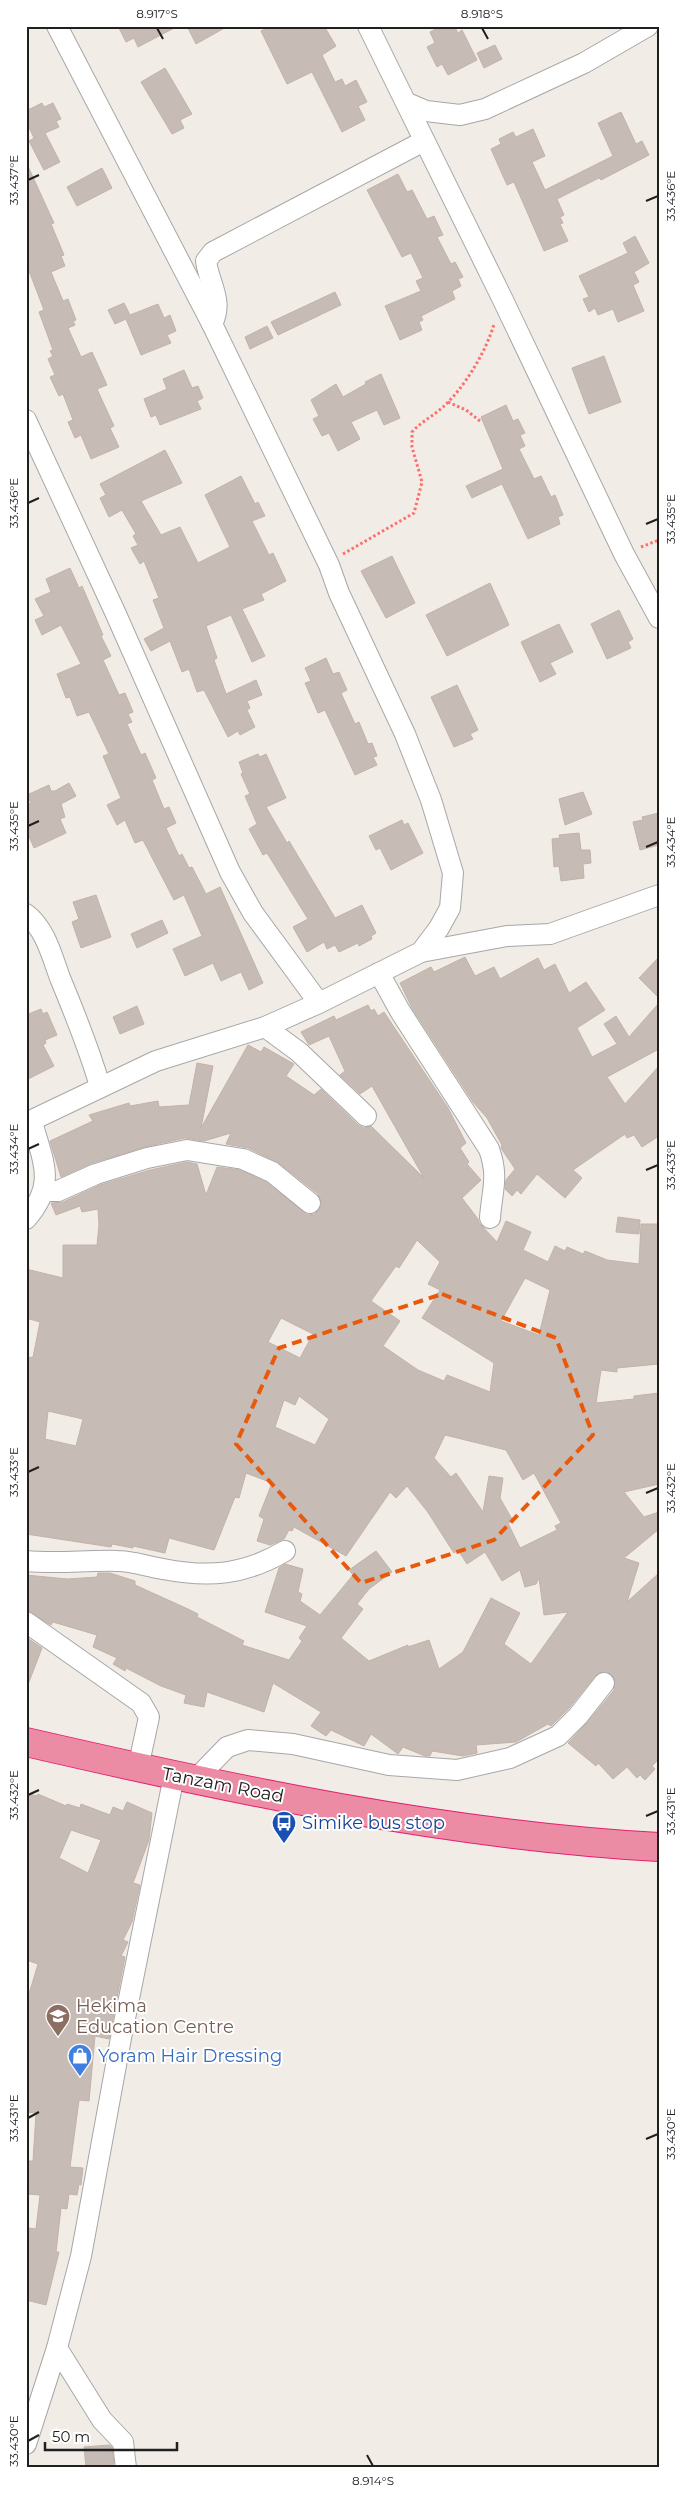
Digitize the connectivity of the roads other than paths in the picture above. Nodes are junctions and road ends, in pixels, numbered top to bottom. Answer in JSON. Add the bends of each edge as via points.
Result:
{"nodes":[{"id":1,"x":57,"y":26,"type":"edge"},
{"id":2,"x":368,"y":26,"type":"edge"},
{"id":3,"x":648,"y":26,"type":"edge"},
{"id":4,"x":407,"y":103,"type":"junction"},
{"id":5,"x":424,"y":141,"type":"junction"},
{"id":6,"x":212,"y":324,"type":"junction"},
{"id":7,"x":26,"y":420,"type":"edge"},
{"id":8,"x":659,"y":618,"type":"edge"},
{"id":9,"x":659,"y":895,"type":"edge"},
{"id":10,"x":26,"y":914,"type":"edge"},
{"id":11,"x":421,"y":952,"type":"junction"},
{"id":12,"x":379,"y":973,"type":"junction"},
{"id":13,"x":319,"y":1003,"type":"junction"},
{"id":14,"x":265,"y":1027,"type":"junction"},
{"id":15,"x":100,"y":1086,"type":"junction"},
{"id":16,"x":366,"y":1116,"type":"dead end"},
{"id":17,"x":29,"y":1122,"type":"edge"},
{"id":18,"x":44,"y":1191,"type":"junction"},
{"id":19,"x":310,"y":1202,"type":"dead end"},
{"id":20,"x":490,"y":1218,"type":"dead end"},
{"id":21,"x":26,"y":1219,"type":"edge"},
{"id":22,"x":285,"y":1551,"type":"dead end"},
{"id":23,"x":26,"y":1561,"type":"edge"},
{"id":24,"x":26,"y":1622,"type":"edge"},
{"id":25,"x":604,"y":1683,"type":"dead end"},
{"id":26,"x":26,"y":1742,"type":"edge"},
{"id":27,"x":138,"y":1768,"type":"junction"},
{"id":28,"x":185,"y":1778,"type":"junction"},
{"id":29,"x":659,"y":1847,"type":"edge"},
{"id":30,"x":58,"y":2348,"type":"junction"},
{"id":31,"x":26,"y":2444,"type":"edge"},
{"id":32,"x":126,"y":2468,"type":"edge"}],
"edges":[{"from":1,"to":6,"type":"street"},
{"from":2,"to":4,"type":"street"},
{"from":3,"to":4,"type":"street","via":[[584,63],[485,109],[460,114],[426,111]]},
{"from":4,"to":5,"type":"street"},
{"from":5,"to":6,"type":"street","via":[[213,252],[206,261],[218,305]]},
{"from":5,"to":8,"type":"street","via":[[624,554]]},
{"from":6,"to":11,"type":"street","via":[[329,565],[431,800],[453,873],[450,908]]},
{"from":7,"to":13,"type":"street","via":[[230,872],[253,913]]},
{"from":9,"to":11,"type":"street","via":[[550,934],[507,936]]},
{"from":10,"to":15,"type":"street","via":[[38,926],[46,944],[82,1029]]},
{"from":11,"to":12,"type":"street"},
{"from":12,"to":13,"type":"street"},
{"from":12,"to":20,"type":"street","via":[[489,1149],[496,1180]]},
{"from":13,"to":14,"type":"street"},
{"from":14,"to":15,"type":"street","via":[[156,1061]]},
{"from":14,"to":16,"type":"street","via":[[299,1052]]},
{"from":15,"to":17,"type":"street"},
{"from":17,"to":18,"type":"street","via":[[42,1157]]},
{"from":18,"to":19,"type":"street","via":[[58,1191],[96,1174],[187,1150],[250,1162],[272,1172]]},
{"from":18,"to":21,"type":"street","via":[[41,1201]]},
{"from":22,"to":23,"type":"street","via":[[251,1567],[222,1574],[198,1574],[120,1561]]},
{"from":24,"to":27,"type":"street","via":[[141,1703],[150,1717]]},
{"from":25,"to":28,"type":"street","via":[[558,1736],[510,1758],[457,1770],[389,1764],[294,1744],[248,1740],[227,1747]]},
{"from":26,"to":27,"type":"highway","name":"Tanzam Road"},
{"from":27,"to":28,"type":"highway","name":"Tanzam Road"},
{"from":28,"to":29,"type":"highway","name":"Tanzam Road","via":[[462,1826],[594,1843]]},
{"from":28,"to":30,"type":"street","via":[[121,2038],[81,2256]]},
{"from":30,"to":31,"type":"street"},
{"from":30,"to":32,"type":"street","via":[[102,2420],[123,2442]]}]}
